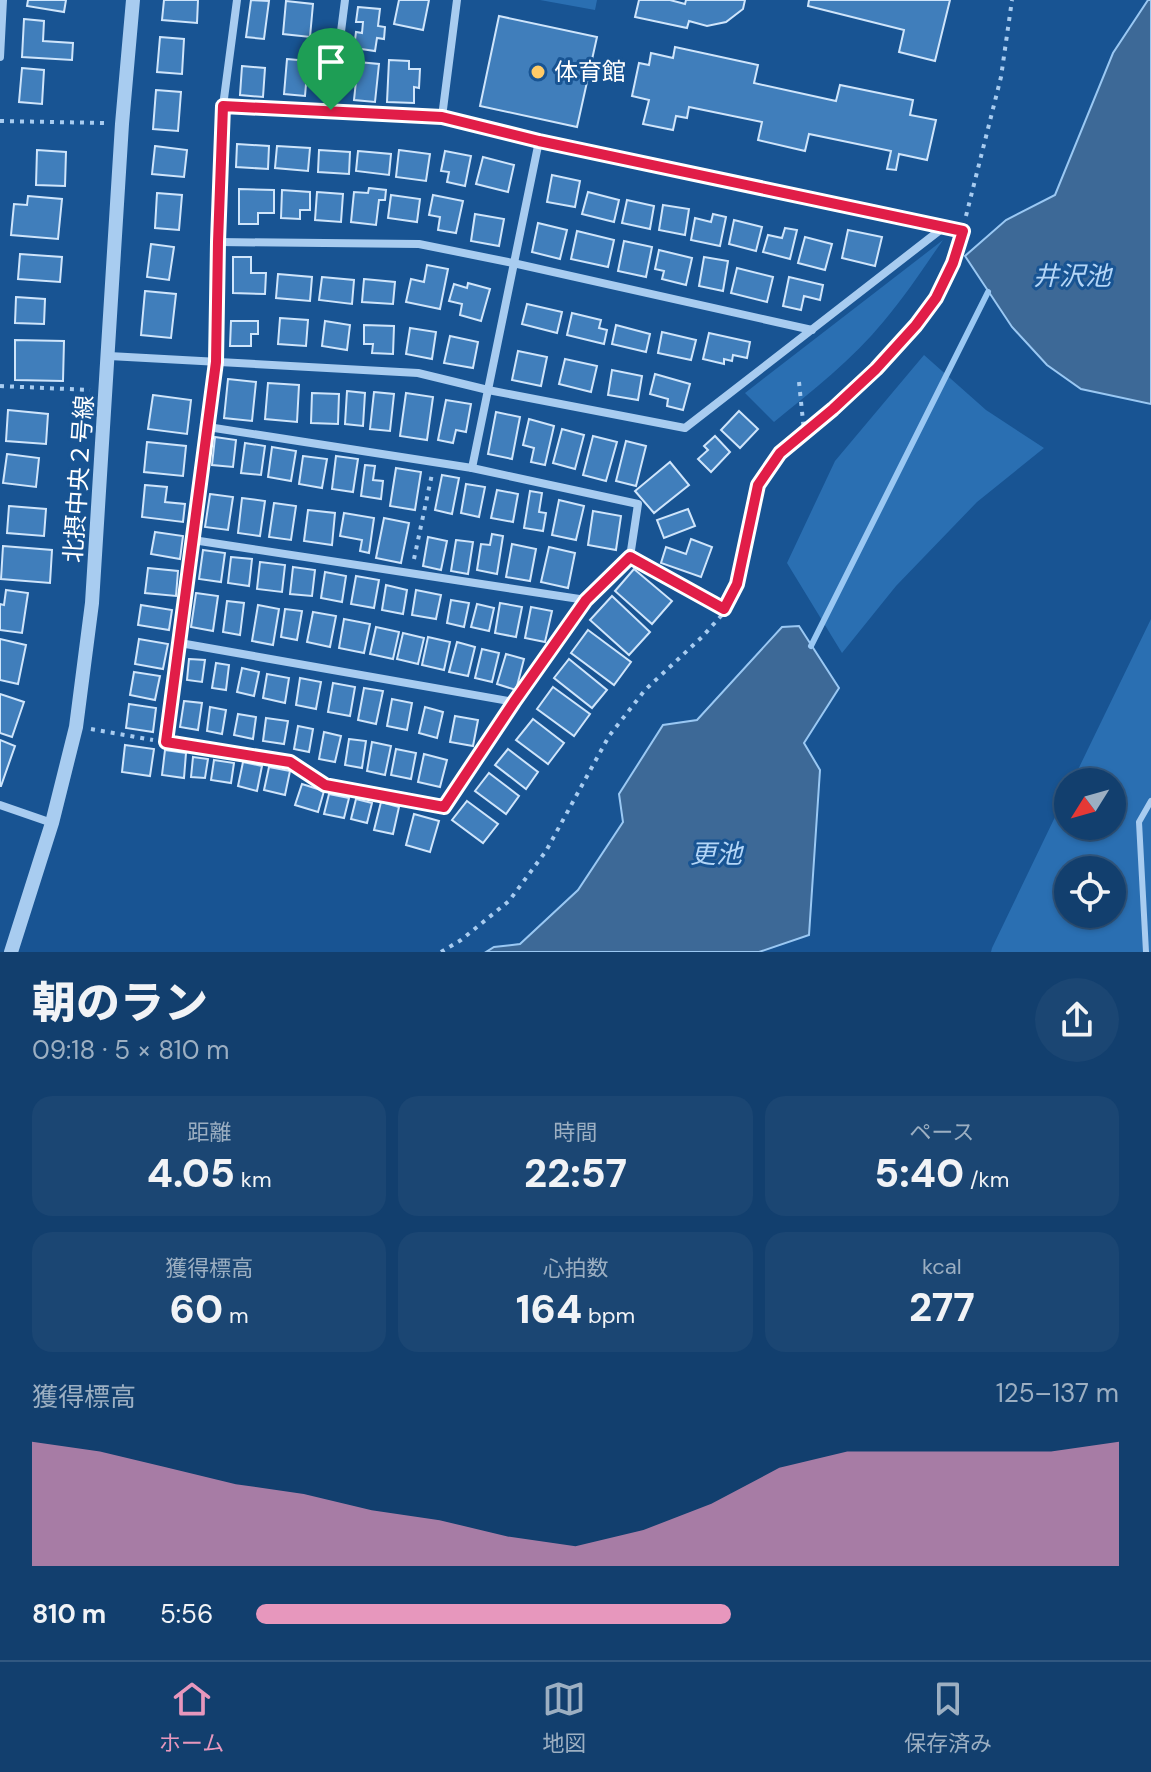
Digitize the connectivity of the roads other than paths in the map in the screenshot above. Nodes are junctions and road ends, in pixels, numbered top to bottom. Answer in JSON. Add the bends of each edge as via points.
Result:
{"nodes":[{"id":1,"x":3,"y":0,"type":"edge"},
{"id":2,"x":133,"y":0,"type":"edge"},
{"id":3,"x":237,"y":0,"type":"edge"},
{"id":4,"x":345,"y":0,"type":"edge"},
{"id":5,"x":457,"y":0,"type":"edge"},
{"id":6,"x":0,"y":57,"type":"edge"},
{"id":7,"x":223,"y":106,"type":"junction"},
{"id":8,"x":331,"y":110,"type":"junction"},
{"id":9,"x":442,"y":117,"type":"junction"},
{"id":10,"x":539,"y":141,"type":"junction"},
{"id":11,"x":944,"y":227,"type":"junction"},
{"id":12,"x":963,"y":231,"type":"road end"},
{"id":13,"x":218,"y":242,"type":"junction"},
{"id":14,"x":513,"y":263,"type":"junction"},
{"id":15,"x":812,"y":330,"type":"junction"},
{"id":16,"x":109,"y":356,"type":"junction"},
{"id":17,"x":216,"y":362,"type":"junction"},
{"id":18,"x":488,"y":390,"type":"junction"},
{"id":19,"x":208,"y":427,"type":"junction"},
{"id":20,"x":472,"y":468,"type":"junction"},
{"id":21,"x":193,"y":540,"type":"junction"},
{"id":22,"x":586,"y":600,"type":"junction"},
{"id":23,"x":180,"y":643,"type":"junction"},
{"id":24,"x":514,"y":702,"type":"junction"},
{"id":25,"x":1151,"y":801,"type":"edge"},
{"id":26,"x":0,"y":805,"type":"edge"},
{"id":27,"x":52,"y":823,"type":"junction"},
{"id":28,"x":11,"y":952,"type":"edge"},
{"id":29,"x":1146,"y":952,"type":"edge"}],
"edges":[{"from":1,"to":6,"type":"street"},
{"from":2,"to":16,"type":"street","name":"北摂中央２号線"},
{"from":3,"to":7,"type":"street"},
{"from":4,"to":8,"type":"street"},
{"from":5,"to":9,"type":"street"},
{"from":7,"to":8,"type":"street"},
{"from":7,"to":13,"type":"street"},
{"from":8,"to":9,"type":"street"},
{"from":9,"to":10,"type":"street"},
{"from":10,"to":11,"type":"street"},
{"from":10,"to":14,"type":"street"},
{"from":11,"to":12,"type":"street"},
{"from":11,"to":15,"type":"street"},
{"from":13,"to":14,"type":"street","via":[[419,244]]},
{"from":13,"to":17,"type":"street"},
{"from":14,"to":15,"type":"street"},
{"from":14,"to":18,"type":"street"},
{"from":15,"to":18,"type":"street","via":[[685,428]]},
{"from":16,"to":17,"type":"street"},
{"from":16,"to":27,"type":"street","name":"北摂中央２号線","via":[[92,603],[76,727]]},
{"from":17,"to":18,"type":"street","via":[[418,373]]},
{"from":17,"to":19,"type":"street"},
{"from":18,"to":20,"type":"street"},
{"from":19,"to":20,"type":"street"},
{"from":19,"to":21,"type":"street"},
{"from":20,"to":22,"type":"street","via":[[638,504],[630,557]]},
{"from":21,"to":22,"type":"street"},
{"from":21,"to":23,"type":"street"},
{"from":22,"to":24,"type":"street"},
{"from":23,"to":24,"type":"street"},
{"from":23,"to":24,"type":"street","via":[[166,742],[290,762],[325,785],[444,807]]},
{"from":25,"to":29,"type":"lane","via":[[1139,822]]},
{"from":26,"to":27,"type":"street"},
{"from":27,"to":28,"type":"street","name":"北摂中央２号線"}]}
